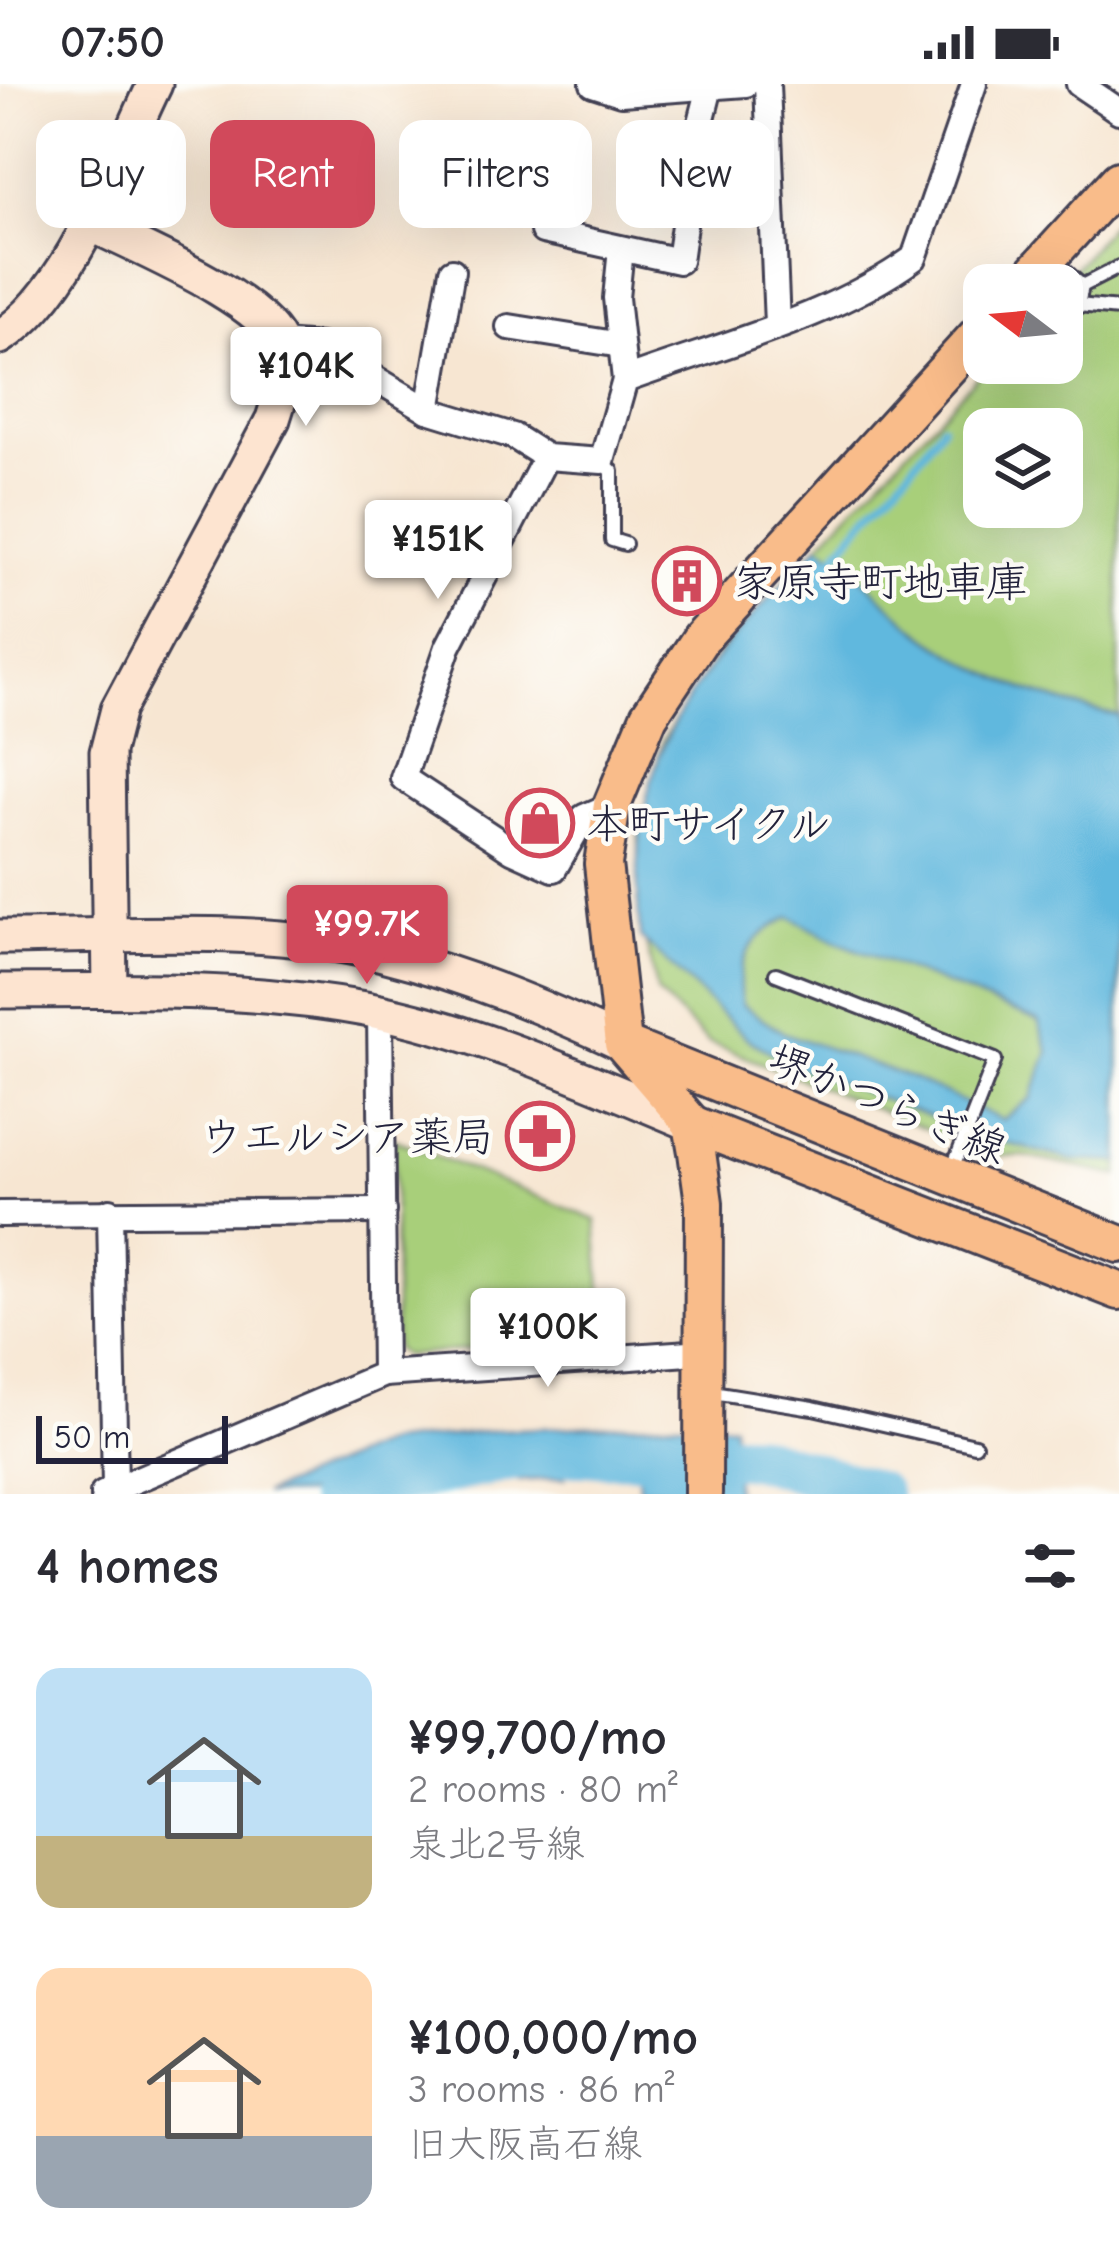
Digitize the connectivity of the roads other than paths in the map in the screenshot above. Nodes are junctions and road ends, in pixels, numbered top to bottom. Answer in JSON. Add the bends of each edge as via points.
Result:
{"nodes":[{"id":1,"x":155,"y":84,"type":"edge"},
{"id":2,"x":592,"y":84,"type":"edge"},
{"id":3,"x":746,"y":84,"type":"edge"},
{"id":4,"x":767,"y":84,"type":"edge"},
{"id":5,"x":974,"y":84,"type":"edge"},
{"id":6,"x":1079,"y":84,"type":"edge"},
{"id":7,"x":710,"y":87,"type":"edge"},
{"id":8,"x":1119,"y":111,"type":"edge"},
{"id":9,"x":137,"y":120,"type":"edge"},
{"id":10,"x":1119,"y":179,"type":"edge"},
{"id":11,"x":84,"y":228,"type":"edge"},
{"id":12,"x":98,"y":228,"type":"edge"},
{"id":13,"x":543,"y":231,"type":"dead end"},
{"id":14,"x":621,"y":249,"type":"junction"},
{"id":15,"x":1048,"y":256,"type":"junction"},
{"id":16,"x":1041,"y":264,"type":"edge"},
{"id":17,"x":1057,"y":264,"type":"edge"},
{"id":18,"x":1119,"y":267,"type":"edge"},
{"id":19,"x":452,"y":271,"type":"dead end"},
{"id":20,"x":1083,"y":285,"type":"edge"},
{"id":21,"x":1083,"y":305,"type":"edge"},
{"id":22,"x":1119,"y":309,"type":"edge"},
{"id":23,"x":777,"y":325,"type":"junction"},
{"id":24,"x":509,"y":327,"type":"dead end"},
{"id":25,"x":0,"y":337,"type":"edge"},
{"id":26,"x":280,"y":343,"type":"junction"},
{"id":27,"x":621,"y":345,"type":"junction"},
{"id":28,"x":963,"y":351,"type":"edge"},
{"id":29,"x":625,"y":380,"type":"junction"},
{"id":30,"x":428,"y":410,"type":"junction"},
{"id":31,"x":546,"y":457,"type":"junction"},
{"id":32,"x":602,"y":461,"type":"junction"},
{"id":33,"x":625,"y":544,"type":"dead end"},
{"id":34,"x":612,"y":806,"type":"junction"},
{"id":35,"x":0,"y":937,"type":"edge"},
{"id":36,"x":110,"y":938,"type":"junction"},
{"id":37,"x":776,"y":974,"type":"dead end"},
{"id":38,"x":110,"y":990,"type":"junction"},
{"id":39,"x":0,"y":991,"type":"edge"},
{"id":40,"x":380,"y":1013,"type":"junction"},
{"id":41,"x":623,"y":1044,"type":"junction"},
{"id":42,"x":692,"y":1124,"type":"junction"},
{"id":43,"x":956,"y":1161,"type":"junction"},
{"id":44,"x":110,"y":1211,"type":"junction"},
{"id":45,"x":383,"y":1211,"type":"junction"},
{"id":46,"x":0,"y":1214,"type":"edge"},
{"id":47,"x":1119,"y":1244,"type":"edge"},
{"id":48,"x":1119,"y":1291,"type":"edge"},
{"id":49,"x":704,"y":1352,"type":"junction"},
{"id":50,"x":384,"y":1374,"type":"junction"},
{"id":51,"x":704,"y":1397,"type":"junction"},
{"id":52,"x":975,"y":1445,"type":"dead end"},
{"id":53,"x":109,"y":1491,"type":"edge"},
{"id":54,"x":703,"y":1494,"type":"edge"}],
"edges":[{"from":1,"to":9,"type":"street"},
{"from":2,"to":7,"type":"street","via":[[620,93]]},
{"from":3,"to":7,"type":"street"},
{"from":4,"to":23,"type":"street"},
{"from":5,"to":23,"type":"street","via":[[914,258]]},
{"from":6,"to":8,"type":"street"},
{"from":7,"to":14,"type":"street","via":[[680,261]]},
{"from":10,"to":15,"type":"main road"},
{"from":11,"to":25,"type":"street","via":[[60,272]]},
{"from":12,"to":26,"type":"street","via":[[254,310]]},
{"from":13,"to":14,"type":"street"},
{"from":14,"to":27,"type":"street"},
{"from":15,"to":16,"type":"main road"},
{"from":15,"to":17,"type":"lane"},
{"from":18,"to":20,"type":"lane"},
{"from":19,"to":30,"type":"street"},
{"from":21,"to":22,"type":"lane"},
{"from":23,"to":29,"type":"street"},
{"from":24,"to":27,"type":"street"},
{"from":26,"to":30,"type":"street","via":[[321,346]]},
{"from":26,"to":36,"type":"street","via":[[286,378],[273,418],[118,709],[106,752]]},
{"from":27,"to":29,"type":"street"},
{"from":28,"to":34,"type":"main road","via":[[701,638],[649,716]]},
{"from":29,"to":32,"type":"street"},
{"from":30,"to":31,"type":"street","via":[[513,436]]},
{"from":31,"to":32,"type":"street"},
{"from":31,"to":34,"type":"street","via":[[448,647],[403,778],[554,869],[584,818]]},
{"from":32,"to":33,"type":"lane","via":[[613,471],[612,540]]},
{"from":34,"to":41,"type":"main road","via":[[603,864]]},
{"from":35,"to":36,"type":"street"},
{"from":36,"to":38,"type":"street"},
{"from":36,"to":41,"type":"street","via":[[270,940],[381,954],[533,1002]]},
{"from":37,"to":43,"type":"lane","via":[[995,1060]]},
{"from":38,"to":39,"type":"street"},
{"from":38,"to":40,"type":"street","via":[[194,989]]},
{"from":40,"to":42,"type":"street","via":[[510,1049]]},
{"from":40,"to":45,"type":"street"},
{"from":41,"to":42,"type":"main road"},
{"from":41,"to":43,"type":"main road","name":"堺かつらぎ線"},
{"from":42,"to":48,"type":"main road"},
{"from":42,"to":49,"type":"main road","via":[[704,1203]]},
{"from":43,"to":47,"type":"main road","name":"堺かつらぎ線"},
{"from":44,"to":45,"type":"street"},
{"from":44,"to":46,"type":"street"},
{"from":44,"to":53,"type":"street"},
{"from":45,"to":50,"type":"street"},
{"from":49,"to":50,"type":"street"},
{"from":49,"to":51,"type":"main road"},
{"from":50,"to":53,"type":"street"},
{"from":51,"to":52,"type":"lane","via":[[813,1408]]},
{"from":51,"to":54,"type":"main road"}]}
